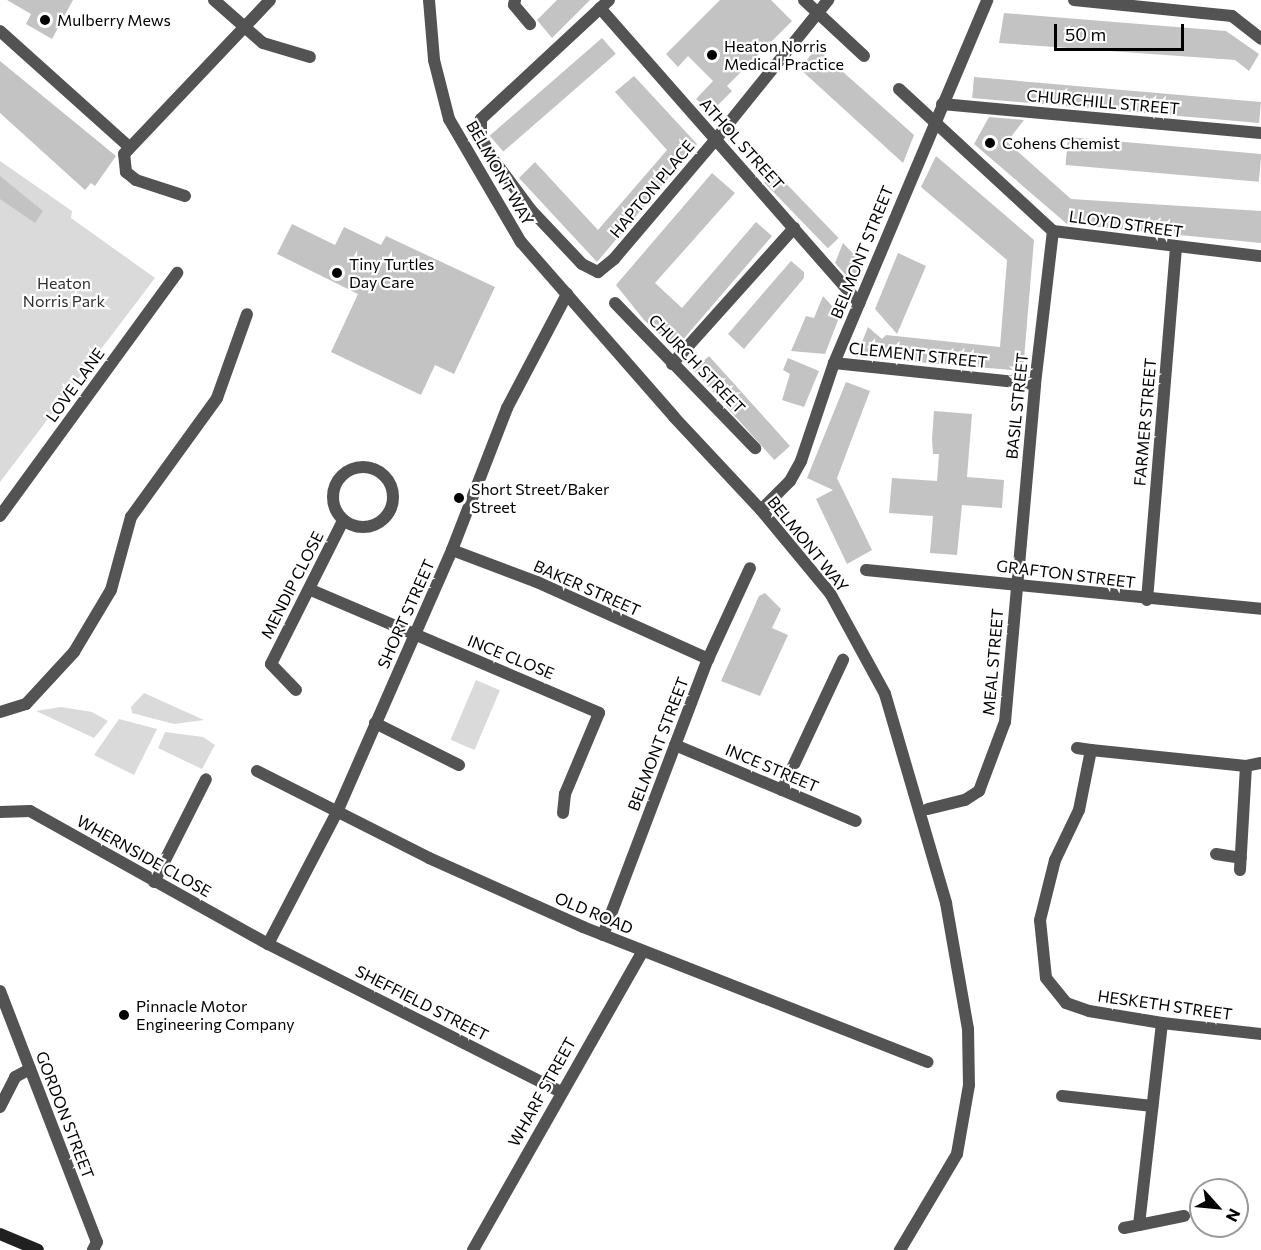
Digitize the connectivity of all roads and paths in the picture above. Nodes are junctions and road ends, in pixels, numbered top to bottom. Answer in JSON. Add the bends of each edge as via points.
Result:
{"nodes":[{"id":1,"x":214,"y":0,"type":"edge"},
{"id":2,"x":270,"y":0,"type":"edge"},
{"id":3,"x":429,"y":0,"type":"edge"},
{"id":4,"x":515,"y":0,"type":"edge"},
{"id":5,"x":804,"y":0,"type":"edge"},
{"id":6,"x":828,"y":0,"type":"edge"},
{"id":7,"x":987,"y":0,"type":"edge"},
{"id":8,"x":1074,"y":0,"type":"edge"},
{"id":9,"x":1112,"y":2,"type":"edge"},
{"id":10,"x":605,"y":4,"type":"edge"},
{"id":11,"x":820,"y":14,"type":"junction"},
{"id":12,"x":530,"y":24,"type":"dead end"},
{"id":13,"x":243,"y":26,"type":"junction"},
{"id":14,"x":0,"y":31,"type":"edge"},
{"id":15,"x":1261,"y":39,"type":"edge"},
{"id":16,"x":864,"y":56,"type":"dead end"},
{"id":17,"x":310,"y":57,"type":"dead end"},
{"id":18,"x":899,"y":89,"type":"dead end"},
{"id":19,"x":942,"y":104,"type":"junction"},
{"id":20,"x":935,"y":119,"type":"junction"},
{"id":21,"x":1261,"y":133,"type":"edge"},
{"id":22,"x":716,"y":139,"type":"junction"},
{"id":23,"x":128,"y":146,"type":"junction"},
{"id":24,"x":185,"y":196,"type":"dead end"},
{"id":25,"x":794,"y":228,"type":"junction"},
{"id":26,"x":1053,"y":231,"type":"junction"},
{"id":27,"x":1176,"y":248,"type":"junction"},
{"id":28,"x":1261,"y":256,"type":"edge"},
{"id":29,"x":177,"y":273,"type":"dead end"},
{"id":30,"x":567,"y":294,"type":"junction"},
{"id":31,"x":615,"y":303,"type":"dead end"},
{"id":32,"x":859,"y":303,"type":"junction"},
{"id":33,"x":247,"y":314,"type":"dead end"},
{"id":34,"x":834,"y":363,"type":"junction"},
{"id":35,"x":672,"y":364,"type":"junction"},
{"id":36,"x":1035,"y":384,"type":"junction"},
{"id":37,"x":754,"y":448,"type":"dead end"},
{"id":38,"x":761,"y":510,"type":"junction"},
{"id":39,"x":0,"y":516,"type":"edge"},
{"id":40,"x":342,"y":520,"type":"junction"},
{"id":41,"x":452,"y":550,"type":"junction"},
{"id":42,"x":750,"y":568,"type":"dead end"},
{"id":43,"x":866,"y":570,"type":"dead end"},
{"id":44,"x":1016,"y":584,"type":"junction"},
{"id":45,"x":310,"y":590,"type":"junction"},
{"id":46,"x":1147,"y":600,"type":"junction"},
{"id":47,"x":1261,"y":609,"type":"edge"},
{"id":48,"x":415,"y":635,"type":"junction"},
{"id":49,"x":708,"y":659,"type":"junction"},
{"id":50,"x":843,"y":660,"type":"dead end"},
{"id":51,"x":296,"y":690,"type":"dead end"},
{"id":52,"x":0,"y":712,"type":"edge"},
{"id":53,"x":375,"y":723,"type":"junction"},
{"id":54,"x":675,"y":745,"type":"junction"},
{"id":55,"x":1077,"y":748,"type":"dead end"},
{"id":56,"x":1091,"y":750,"type":"junction"},
{"id":57,"x":1261,"y":763,"type":"edge"},
{"id":58,"x":459,"y":765,"type":"dead end"},
{"id":59,"x":1246,"y":766,"type":"junction"},
{"id":60,"x":257,"y":771,"type":"dead end"},
{"id":61,"x":206,"y":778,"type":"dead end"},
{"id":62,"x":782,"y":790,"type":"junction"},
{"id":63,"x":928,"y":809,"type":"dead end"},
{"id":64,"x":0,"y":812,"type":"edge"},
{"id":65,"x":338,"y":812,"type":"junction"},
{"id":66,"x":563,"y":813,"type":"dead end"},
{"id":67,"x":856,"y":821,"type":"dead end"},
{"id":68,"x":1216,"y":854,"type":"dead end"},
{"id":69,"x":154,"y":882,"type":"junction"},
{"id":70,"x":603,"y":935,"type":"junction"},
{"id":71,"x":268,"y":944,"type":"junction"},
{"id":72,"x":642,"y":952,"type":"junction"},
{"id":73,"x":0,"y":991,"type":"edge"},
{"id":74,"x":1162,"y":1023,"type":"junction"},
{"id":75,"x":1261,"y":1034,"type":"edge"},
{"id":76,"x":927,"y":1062,"type":"dead end"},
{"id":77,"x":30,"y":1069,"type":"junction"},
{"id":78,"x":561,"y":1092,"type":"junction"},
{"id":79,"x":1062,"y":1096,"type":"dead end"},
{"id":80,"x":1152,"y":1106,"type":"junction"},
{"id":81,"x":0,"y":1107,"type":"edge"},
{"id":82,"x":1184,"y":1216,"type":"dead end"},
{"id":83,"x":1139,"y":1225,"type":"junction"},
{"id":84,"x":1124,"y":1228,"type":"dead end"},
{"id":85,"x":0,"y":1234,"type":"edge"},
{"id":86,"x":38,"y":1250,"type":"edge"},
{"id":87,"x":93,"y":1250,"type":"edge"},
{"id":88,"x":473,"y":1250,"type":"edge"},
{"id":89,"x":900,"y":1250,"type":"edge"}],
"edges":[{"from":1,"to":13,"type":"street"},
{"from":2,"to":13,"type":"street"},
{"from":3,"to":30,"type":"street","name":"BELMONT WAY","via":[[434,60],[449,119],[521,242]]},
{"from":4,"to":12,"type":"street","via":[[514,5]]},
{"from":5,"to":11,"type":"street"},
{"from":6,"to":11,"type":"street","name":"HAPTON PLACE"},
{"from":7,"to":19,"type":"street","name":"BELMONT STREET"},
{"from":8,"to":9,"type":"street"},
{"from":9,"to":15,"type":"street","via":[[1232,16]]},
{"from":10,"to":22,"type":"street","name":"ATHOL STREET"},
{"from":10,"to":22,"type":"street","name":"HAPTON PLACE","via":[[481,119],[481,137],[531,210],[582,264],[598,272],[614,259]]},
{"from":11,"to":16,"type":"street"},
{"from":11,"to":22,"type":"street","name":"HAPTON PLACE"},
{"from":13,"to":17,"type":"street","via":[[263,43]]},
{"from":13,"to":23,"type":"street"},
{"from":14,"to":23,"type":"street"},
{"from":18,"to":20,"type":"street","name":"LLOYD STREET"},
{"from":19,"to":20,"type":"street","name":"BELMONT STREET"},
{"from":19,"to":21,"type":"street","name":"CHURCHILL STREET"},
{"from":20,"to":26,"type":"street","name":"LLOYD STREET"},
{"from":20,"to":32,"type":"street","name":"BELMONT STREET"},
{"from":22,"to":25,"type":"street","name":"ATHOL STREET"},
{"from":23,"to":24,"type":"street","via":[[122,161],[135,180]]},
{"from":25,"to":32,"type":"street","name":"ATHOL STREET"},
{"from":25,"to":35,"type":"street"},
{"from":26,"to":27,"type":"street","name":"LLOYD STREET"},
{"from":26,"to":36,"type":"street","name":"BASIL STREET"},
{"from":27,"to":28,"type":"street","name":"LLOYD STREET"},
{"from":27,"to":46,"type":"street","name":"FARMER STREET"},
{"from":29,"to":39,"type":"street","name":"LOVE LANE"},
{"from":30,"to":38,"type":"street","name":"BELMONT WAY"},
{"from":30,"to":41,"type":"street","name":"SHORT STREET","via":[[507,408]]},
{"from":31,"to":35,"type":"street","name":"CHURCH STREET"},
{"from":32,"to":34,"type":"street","name":"BELMONT STREET"},
{"from":33,"to":52,"type":"street","via":[[217,398],[131,517],[111,590],[74,652],[26,704]]},
{"from":34,"to":36,"type":"street","name":"CLEMENT STREET"},
{"from":34,"to":38,"type":"street","name":"BELMONT STREET","via":[[801,462],[790,480]]},
{"from":35,"to":37,"type":"street","name":"CHURCH STREET"},
{"from":36,"to":44,"type":"street","name":"BASIL STREET"},
{"from":38,"to":89,"type":"street","name":"BELMONT WAY","via":[[830,593],[885,694],[946,903],[968,1029],[970,1097],[957,1154]]},
{"from":40,"to":40,"type":"street","name":"MENDIP CLOSE","via":[[332,502],[339,477],[364,467],[378,471],[393,488],[388,513],[367,527]]},
{"from":40,"to":45,"type":"street","name":"MENDIP CLOSE"},
{"from":41,"to":48,"type":"street","name":"SHORT STREET"},
{"from":41,"to":49,"type":"street","name":"BAKER STREET","via":[[537,582]]},
{"from":42,"to":49,"type":"street","name":"BELMONT STREET"},
{"from":43,"to":44,"type":"street","name":"GRAFTON STREET"},
{"from":44,"to":46,"type":"street","name":"GRAFTON STREET"},
{"from":44,"to":63,"type":"street","name":"MEAL STREET","via":[[1005,722],[989,772],[980,791],[965,800]]},
{"from":45,"to":48,"type":"street","name":"INCE CLOSE"},
{"from":45,"to":51,"type":"street","name":"MENDIP CLOSE","via":[[296,609],[271,664]]},
{"from":46,"to":47,"type":"street","name":"GRAFTON STREET"},
{"from":48,"to":53,"type":"street","name":"SHORT STREET"},
{"from":48,"to":66,"type":"street","name":"INCE CLOSE","via":[[599,713],[565,794]]},
{"from":49,"to":54,"type":"street","name":"BELMONT STREET"},
{"from":50,"to":62,"type":"street"},
{"from":53,"to":58,"type":"street"},
{"from":53,"to":65,"type":"street","name":"SHORT STREET"},
{"from":54,"to":62,"type":"street","name":"INCE STREET"},
{"from":54,"to":70,"type":"street","name":"BELMONT STREET"},
{"from":55,"to":56,"type":"street"},
{"from":56,"to":59,"type":"street"},
{"from":56,"to":74,"type":"street","name":"HESKETH STREET","via":[[1079,810],[1056,860],[1040,920],[1046,978],[1066,1003],[1089,1011]]},
{"from":57,"to":59,"type":"street"},
{"from":59,"to":68,"type":"street","via":[[1241,864]]},
{"from":60,"to":65,"type":"street","name":"OLD ROAD"},
{"from":61,"to":69,"type":"street"},
{"from":62,"to":67,"type":"street","name":"INCE STREET"},
{"from":64,"to":69,"type":"street","name":"WHERNSIDE CLOSE","via":[[30,811]]},
{"from":65,"to":70,"type":"street","name":"OLD ROAD","via":[[429,858]]},
{"from":65,"to":71,"type":"street","name":"SHORT STREET"},
{"from":69,"to":71,"type":"street","name":"WHERNSIDE CLOSE"},
{"from":70,"to":72,"type":"street","name":"OLD ROAD"},
{"from":71,"to":78,"type":"street","name":"SHEFFIELD STREET"},
{"from":72,"to":76,"type":"street","name":"OLD ROAD"},
{"from":72,"to":78,"type":"street","name":"WHARF STREET"},
{"from":73,"to":77,"type":"street","name":"GORDON STREET"},
{"from":74,"to":75,"type":"street","name":"HESKETH STREET"},
{"from":74,"to":80,"type":"street"},
{"from":77,"to":81,"type":"street","via":[[15,1077]]},
{"from":77,"to":87,"type":"street","name":"GORDON STREET","via":[[97,1242]]},
{"from":78,"to":88,"type":"street","name":"WHARF STREET"},
{"from":79,"to":80,"type":"street"},
{"from":80,"to":83,"type":"street"},
{"from":82,"to":83,"type":"street"},
{"from":83,"to":84,"type":"street"},
{"from":85,"to":86,"type":"main road"}]}
